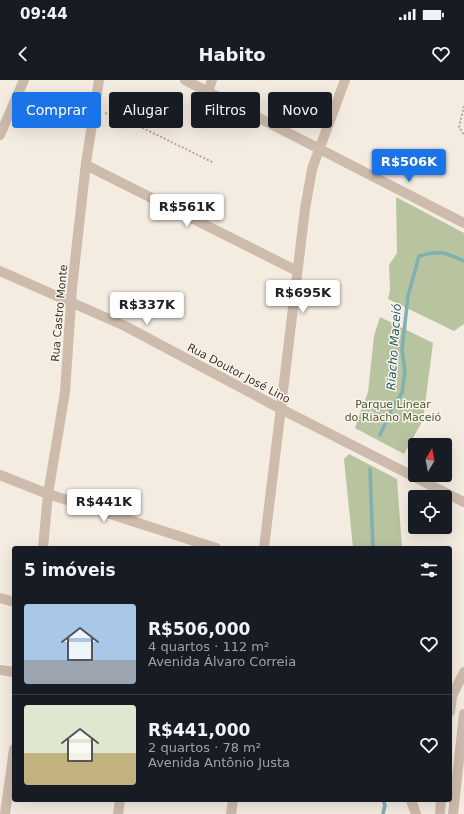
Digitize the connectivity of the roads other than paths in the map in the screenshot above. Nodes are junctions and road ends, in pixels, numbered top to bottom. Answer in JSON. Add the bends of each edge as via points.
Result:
{"nodes":[{"id":1,"x":24,"y":80,"type":"edge"},
{"id":2,"x":99,"y":80,"type":"edge"},
{"id":3,"x":185,"y":80,"type":"edge"},
{"id":4,"x":212,"y":80,"type":"edge"},
{"id":5,"x":345,"y":80,"type":"edge"},
{"id":6,"x":208,"y":91,"type":"junction"},
{"id":7,"x":0,"y":135,"type":"edge"},
{"id":8,"x":318,"y":150,"type":"junction"},
{"id":9,"x":86,"y":165,"type":"junction"},
{"id":10,"x":464,"y":223,"type":"edge"},
{"id":11,"x":0,"y":271,"type":"edge"},
{"id":12,"x":297,"y":271,"type":"junction"},
{"id":13,"x":70,"y":301,"type":"junction"},
{"id":14,"x":281,"y":409,"type":"junction"},
{"id":15,"x":0,"y":475,"type":"edge"},
{"id":16,"x":48,"y":494,"type":"junction"},
{"id":17,"x":464,"y":502,"type":"edge"},
{"id":18,"x":43,"y":546,"type":"edge"},
{"id":19,"x":210,"y":546,"type":"edge"},
{"id":20,"x":264,"y":546,"type":"edge"},
{"id":21,"x":0,"y":598,"type":"edge"},
{"id":22,"x":12,"y":601,"type":"edge"},
{"id":23,"x":0,"y":670,"type":"edge"},
{"id":24,"x":12,"y":672,"type":"edge"},
{"id":25,"x":464,"y":672,"type":"edge"},
{"id":26,"x":464,"y":687,"type":"edge"},
{"id":27,"x":452,"y":696,"type":"joint"},
{"id":28,"x":464,"y":714,"type":"edge"},
{"id":29,"x":12,"y":763,"type":"edge"},
{"id":30,"x":120,"y":802,"type":"edge"},
{"id":31,"x":233,"y":802,"type":"edge"},
{"id":32,"x":412,"y":802,"type":"edge"},
{"id":33,"x":441,"y":802,"type":"edge"},
{"id":34,"x":5,"y":814,"type":"edge"},
{"id":35,"x":118,"y":814,"type":"edge"},
{"id":36,"x":231,"y":814,"type":"edge"},
{"id":37,"x":416,"y":814,"type":"edge"},
{"id":38,"x":440,"y":814,"type":"edge"},
{"id":39,"x":453,"y":814,"type":"edge"}],
"edges":[{"from":1,"to":7,"type":"street"},
{"from":2,"to":9,"type":"street","name":"Rua Castro Monte"},
{"from":3,"to":6,"type":"street"},
{"from":4,"to":6,"type":"street"},
{"from":5,"to":8,"type":"street"},
{"from":6,"to":8,"type":"street"},
{"from":8,"to":10,"type":"street"},
{"from":8,"to":12,"type":"street","via":[[304,209]]},
{"from":9,"to":12,"type":"street"},
{"from":9,"to":13,"type":"street","name":"Rua Castro Monte"},
{"from":11,"to":13,"type":"street","name":"Rua Doutor José Lino"},
{"from":12,"to":14,"type":"street"},
{"from":13,"to":14,"type":"street","name":"Rua Doutor José Lino","via":[[125,326]]},
{"from":13,"to":16,"type":"street","name":"Rua Castro Monte","via":[[65,392]]},
{"from":14,"to":17,"type":"street","name":"Rua Doutor José Lino"},
{"from":14,"to":20,"type":"street"},
{"from":15,"to":16,"type":"street"},
{"from":16,"to":18,"type":"street","name":"Rua Castro Monte"},
{"from":16,"to":19,"type":"street"},
{"from":21,"to":22,"type":"street"},
{"from":23,"to":24,"type":"street"},
{"from":25,"to":27,"type":"street"},
{"from":26,"to":27,"type":"street"},
{"from":28,"to":39,"type":"street"},
{"from":29,"to":34,"type":"street"},
{"from":30,"to":35,"type":"street"},
{"from":31,"to":36,"type":"street"},
{"from":32,"to":37,"type":"street"},
{"from":33,"to":38,"type":"street"}]}
